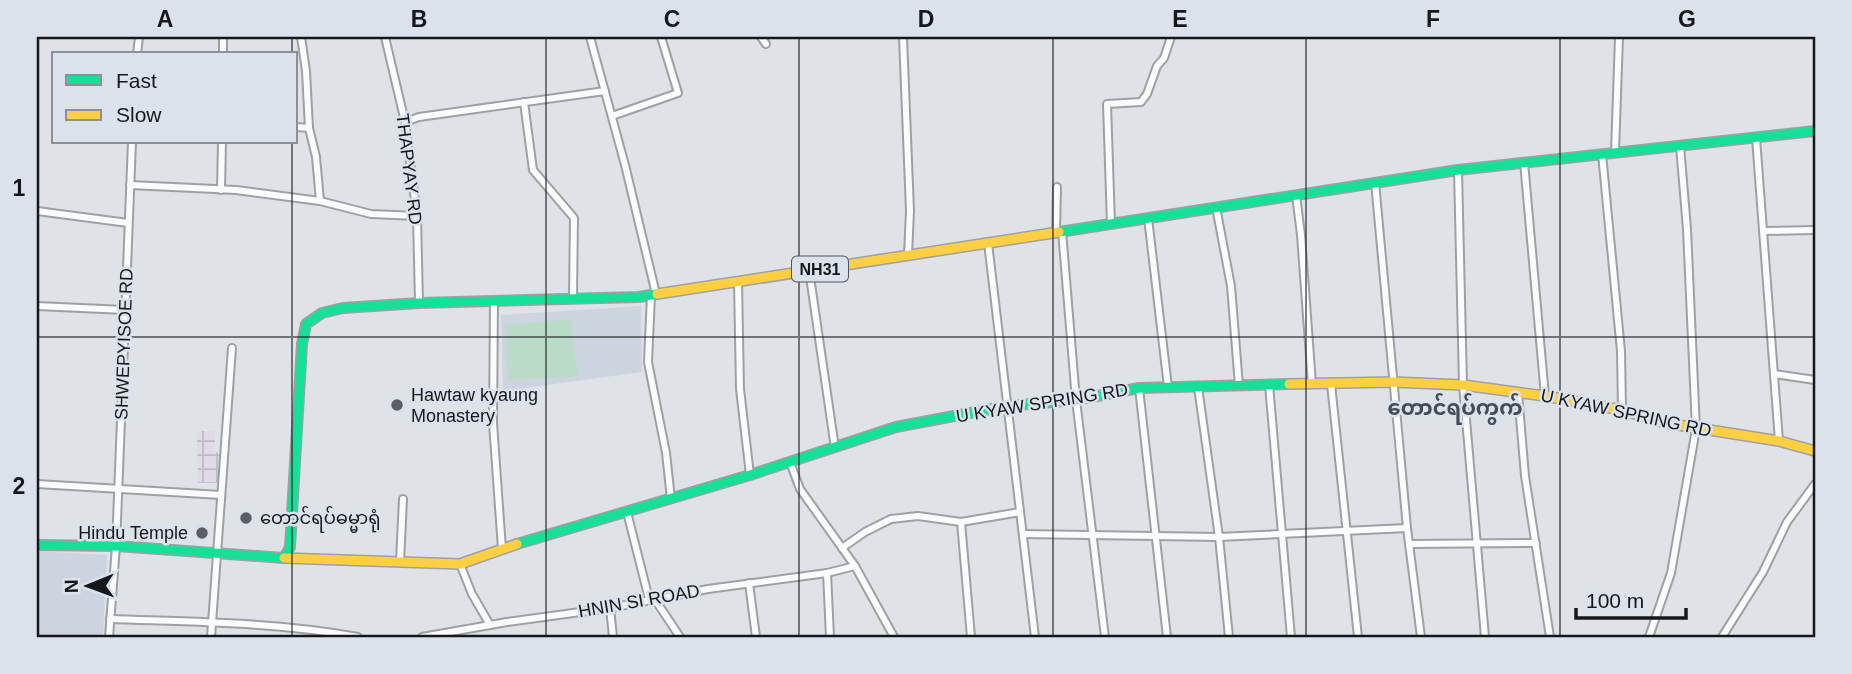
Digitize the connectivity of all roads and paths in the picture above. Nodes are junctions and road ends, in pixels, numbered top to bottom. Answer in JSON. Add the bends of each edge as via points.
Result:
{"nodes":[{"id":1,"x":301,"y":37,"type":"edge"},
{"id":2,"x":387,"y":37,"type":"edge"},
{"id":3,"x":590,"y":37,"type":"edge"},
{"id":4,"x":661,"y":37,"type":"edge"},
{"id":5,"x":761,"y":37,"type":"edge"},
{"id":6,"x":903,"y":37,"type":"edge"},
{"id":7,"x":1171,"y":37,"type":"edge"},
{"id":8,"x":1619,"y":37,"type":"edge"},
{"id":9,"x":766,"y":44,"type":"dead end"},
{"id":10,"x":604,"y":91,"type":"junction"},
{"id":11,"x":524,"y":103,"type":"junction"},
{"id":12,"x":612,"y":116,"type":"junction"},
{"id":13,"x":405,"y":122,"type":"junction"},
{"id":14,"x":298,"y":127,"type":"edge"},
{"id":15,"x":309,"y":128,"type":"junction"},
{"id":16,"x":1815,"y":131,"type":"edge"},
{"id":17,"x":1756,"y":138,"type":"junction"},
{"id":18,"x":132,"y":144,"type":"edge"},
{"id":19,"x":222,"y":144,"type":"edge"},
{"id":20,"x":1681,"y":146,"type":"junction"},
{"id":21,"x":1615,"y":152,"type":"junction"},
{"id":22,"x":1601,"y":153,"type":"junction"},
{"id":23,"x":1524,"y":162,"type":"junction"},
{"id":24,"x":1458,"y":170,"type":"junction"},
{"id":25,"x":1375,"y":183,"type":"junction"},
{"id":26,"x":130,"y":185,"type":"junction"},
{"id":27,"x":1057,"y":187,"type":"dead end"},
{"id":28,"x":221,"y":190,"type":"junction"},
{"id":29,"x":1296,"y":195,"type":"junction"},
{"id":30,"x":320,"y":201,"type":"junction"},
{"id":31,"x":1216,"y":207,"type":"junction"},
{"id":32,"x":37,"y":211,"type":"edge"},
{"id":33,"x":417,"y":216,"type":"junction"},
{"id":34,"x":1148,"y":218,"type":"junction"},
{"id":35,"x":128,"y":223,"type":"junction"},
{"id":36,"x":1111,"y":224,"type":"junction"},
{"id":37,"x":1815,"y":230,"type":"edge"},
{"id":38,"x":1763,"y":231,"type":"junction"},
{"id":39,"x":1059,"y":232,"type":"junction"},
{"id":40,"x":988,"y":243,"type":"junction"},
{"id":41,"x":908,"y":255,"type":"junction"},
{"id":42,"x":809,"y":270,"type":"junction"},
{"id":43,"x":738,"y":281,"type":"junction"},
{"id":44,"x":653,"y":295,"type":"junction"},
{"id":45,"x":573,"y":298,"type":"junction"},
{"id":46,"x":494,"y":300,"type":"junction"},
{"id":47,"x":419,"y":303,"type":"junction"},
{"id":48,"x":37,"y":306,"type":"edge"},
{"id":49,"x":125,"y":310,"type":"junction"},
{"id":50,"x":232,"y":348,"type":"dead end"},
{"id":51,"x":1774,"y":374,"type":"junction"},
{"id":52,"x":1815,"y":380,"type":"edge"},
{"id":53,"x":1393,"y":382,"type":"junction"},
{"id":54,"x":1312,"y":384,"type":"junction"},
{"id":55,"x":1331,"y":384,"type":"junction"},
{"id":56,"x":1269,"y":385,"type":"junction"},
{"id":57,"x":1463,"y":385,"type":"junction"},
{"id":58,"x":1239,"y":386,"type":"junction"},
{"id":59,"x":1168,"y":387,"type":"junction"},
{"id":60,"x":1198,"y":387,"type":"junction"},
{"id":61,"x":1139,"y":388,"type":"junction"},
{"id":62,"x":1518,"y":393,"type":"junction"},
{"id":63,"x":1545,"y":396,"type":"junction"},
{"id":64,"x":1076,"y":400,"type":"junction"},
{"id":65,"x":1007,"y":406,"type":"junction"},
{"id":66,"x":1622,"y":410,"type":"junction"},
{"id":67,"x":1696,"y":429,"type":"junction"},
{"id":68,"x":1779,"y":442,"type":"junction"},
{"id":69,"x":835,"y":448,"type":"junction"},
{"id":70,"x":1815,"y":451,"type":"edge"},
{"id":71,"x":790,"y":462,"type":"junction"},
{"id":72,"x":750,"y":475,"type":"junction"},
{"id":73,"x":37,"y":484,"type":"edge"},
{"id":74,"x":1815,"y":484,"type":"edge"},
{"id":75,"x":118,"y":488,"type":"junction"},
{"id":76,"x":221,"y":495,"type":"junction"},
{"id":77,"x":402,"y":499,"type":"dead end"},
{"id":78,"x":671,"y":499,"type":"junction"},
{"id":79,"x":627,"y":512,"type":"junction"},
{"id":80,"x":1020,"y":512,"type":"junction"},
{"id":81,"x":961,"y":522,"type":"junction"},
{"id":82,"x":1407,"y":528,"type":"junction"},
{"id":83,"x":1346,"y":532,"type":"junction"},
{"id":84,"x":1023,"y":534,"type":"junction"},
{"id":85,"x":1281,"y":534,"type":"junction"},
{"id":86,"x":1092,"y":536,"type":"junction"},
{"id":87,"x":1156,"y":536,"type":"junction"},
{"id":88,"x":1219,"y":537,"type":"junction"},
{"id":89,"x":1477,"y":543,"type":"junction"},
{"id":90,"x":1536,"y":543,"type":"junction"},
{"id":91,"x":1409,"y":544,"type":"junction"},
{"id":92,"x":37,"y":545,"type":"edge"},
{"id":93,"x":116,"y":545,"type":"junction"},
{"id":94,"x":842,"y":548,"type":"junction"},
{"id":95,"x":502,"y":549,"type":"junction"},
{"id":96,"x":218,"y":555,"type":"junction"},
{"id":97,"x":284,"y":558,"type":"junction"},
{"id":98,"x":400,"y":562,"type":"junction"},
{"id":99,"x":460,"y":564,"type":"junction"},
{"id":100,"x":855,"y":566,"type":"junction"},
{"id":101,"x":827,"y":573,"type":"junction"},
{"id":102,"x":749,"y":583,"type":"junction"},
{"id":103,"x":652,"y":599,"type":"junction"},
{"id":104,"x":610,"y":608,"type":"junction"},
{"id":105,"x":110,"y":619,"type":"junction"},
{"id":106,"x":212,"y":621,"type":"junction"},
{"id":107,"x":490,"y":625,"type":"junction"},
{"id":108,"x":109,"y":637,"type":"edge"},
{"id":109,"x":211,"y":637,"type":"edge"},
{"id":110,"x":358,"y":637,"type":"edge"},
{"id":111,"x":422,"y":637,"type":"edge"},
{"id":112,"x":613,"y":637,"type":"edge"},
{"id":113,"x":680,"y":637,"type":"edge"},
{"id":114,"x":756,"y":637,"type":"edge"},
{"id":115,"x":830,"y":637,"type":"edge"},
{"id":116,"x":894,"y":637,"type":"edge"},
{"id":117,"x":971,"y":637,"type":"edge"},
{"id":118,"x":1035,"y":637,"type":"edge"},
{"id":119,"x":1105,"y":637,"type":"edge"},
{"id":120,"x":1167,"y":637,"type":"edge"},
{"id":121,"x":1229,"y":637,"type":"edge"},
{"id":122,"x":1291,"y":637,"type":"edge"},
{"id":123,"x":1358,"y":637,"type":"edge"},
{"id":124,"x":1421,"y":637,"type":"edge"},
{"id":125,"x":1485,"y":637,"type":"edge"},
{"id":126,"x":1550,"y":637,"type":"edge"},
{"id":127,"x":1649,"y":637,"type":"edge"},
{"id":128,"x":1722,"y":637,"type":"edge"}],
"edges":[{"from":1,"to":15,"type":"street"},
{"from":2,"to":13,"type":"street","name":"THAPYAY RD"},
{"from":3,"to":10,"type":"street"},
{"from":4,"to":12,"type":"street","via":[[678,93]]},
{"from":5,"to":9,"type":"street"},
{"from":6,"to":41,"type":"street"},
{"from":7,"to":36,"type":"street","via":[[1142,102],[1107,104]]},
{"from":8,"to":21,"type":"street"},
{"from":10,"to":11,"type":"street"},
{"from":10,"to":12,"type":"street"},
{"from":11,"to":13,"type":"street"},
{"from":11,"to":45,"type":"street","via":[[533,170],[574,218]]},
{"from":12,"to":44,"type":"street"},
{"from":13,"to":33,"type":"street","name":"THAPYAY RD"},
{"from":14,"to":15,"type":"street"},
{"from":15,"to":30,"type":"street"},
{"from":16,"to":17,"type":"main road","number":"NH31"},
{"from":17,"to":20,"type":"main road","number":"NH31"},
{"from":17,"to":38,"type":"street"},
{"from":18,"to":26,"type":"street","name":"SHWEPYISOE RD"},
{"from":19,"to":28,"type":"street"},
{"from":20,"to":21,"type":"main road","number":"NH31"},
{"from":20,"to":67,"type":"street"},
{"from":21,"to":22,"type":"main road","number":"NH31"},
{"from":22,"to":23,"type":"main road","number":"NH31"},
{"from":22,"to":66,"type":"street","via":[[1621,351]]},
{"from":23,"to":24,"type":"main road","number":"NH31"},
{"from":23,"to":63,"type":"street"},
{"from":24,"to":25,"type":"main road","number":"NH31"},
{"from":24,"to":57,"type":"street"},
{"from":25,"to":29,"type":"main road","number":"NH31"},
{"from":25,"to":53,"type":"street"},
{"from":26,"to":28,"type":"street"},
{"from":26,"to":35,"type":"street","name":"SHWEPYISOE RD"},
{"from":27,"to":39,"type":"street"},
{"from":28,"to":30,"type":"street"},
{"from":29,"to":31,"type":"main road","number":"NH31"},
{"from":29,"to":54,"type":"street"},
{"from":30,"to":33,"type":"street","via":[[371,215]]},
{"from":31,"to":34,"type":"main road","number":"NH31"},
{"from":31,"to":58,"type":"street","via":[[1231,286]]},
{"from":32,"to":35,"type":"street"},
{"from":33,"to":47,"type":"street","name":"THAPYAY RD"},
{"from":34,"to":36,"type":"main road","number":"NH31"},
{"from":34,"to":59,"type":"street"},
{"from":35,"to":49,"type":"street","name":"SHWEPYISOE RD"},
{"from":36,"to":39,"type":"main road","number":"NH31"},
{"from":37,"to":38,"type":"street"},
{"from":38,"to":51,"type":"street"},
{"from":39,"to":40,"type":"main road","number":"NH31"},
{"from":39,"to":64,"type":"street"},
{"from":40,"to":41,"type":"main road","number":"NH31"},
{"from":40,"to":65,"type":"street"},
{"from":41,"to":42,"type":"main road","number":"NH31"},
{"from":42,"to":43,"type":"main road","number":"NH31"},
{"from":42,"to":69,"type":"street"},
{"from":43,"to":44,"type":"main road","number":"NH31"},
{"from":43,"to":72,"type":"street","via":[[740,389]]},
{"from":44,"to":45,"type":"main road","number":"NH31"},
{"from":44,"to":78,"type":"street","via":[[648,362]]},
{"from":45,"to":46,"type":"main road","number":"NH31"},
{"from":46,"to":47,"type":"main road","number":"NH31"},
{"from":46,"to":95,"type":"street","via":[[493,423]]},
{"from":47,"to":97,"type":"main road","number":"NH31","via":[[343,308],[322,313],[306,324],[290,547]]},
{"from":48,"to":49,"type":"street"},
{"from":49,"to":75,"type":"street","name":"SHWEPYISOE RD"},
{"from":50,"to":76,"type":"street"},
{"from":51,"to":52,"type":"street"},
{"from":51,"to":68,"type":"street"},
{"from":53,"to":55,"type":"main road","name":"U KYAW SPRING RD"},
{"from":53,"to":57,"type":"main road","name":"U KYAW SPRING RD"},
{"from":53,"to":82,"type":"street"},
{"from":54,"to":55,"type":"main road","name":"U KYAW SPRING RD"},
{"from":54,"to":56,"type":"main road","name":"U KYAW SPRING RD"},
{"from":55,"to":83,"type":"street"},
{"from":56,"to":58,"type":"main road","name":"U KYAW SPRING RD"},
{"from":56,"to":85,"type":"street"},
{"from":57,"to":62,"type":"main road","name":"U KYAW SPRING RD"},
{"from":57,"to":89,"type":"street"},
{"from":58,"to":60,"type":"main road","name":"U KYAW SPRING RD"},
{"from":59,"to":60,"type":"main road","name":"U KYAW SPRING RD"},
{"from":59,"to":61,"type":"main road","name":"U KYAW SPRING RD"},
{"from":60,"to":88,"type":"street"},
{"from":61,"to":64,"type":"main road","name":"U KYAW SPRING RD"},
{"from":61,"to":87,"type":"street"},
{"from":62,"to":63,"type":"main road","name":"U KYAW SPRING RD"},
{"from":62,"to":90,"type":"street"},
{"from":63,"to":66,"type":"main road","name":"U KYAW SPRING RD"},
{"from":64,"to":65,"type":"main road","name":"U KYAW SPRING RD"},
{"from":64,"to":86,"type":"street"},
{"from":65,"to":69,"type":"main road","name":"U KYAW SPRING RD","via":[[896,428]]},
{"from":65,"to":80,"type":"street"},
{"from":66,"to":67,"type":"main road","name":"U KYAW SPRING RD"},
{"from":67,"to":68,"type":"main road","name":"U KYAW SPRING RD"},
{"from":67,"to":127,"type":"street","via":[[1671,573]]},
{"from":68,"to":70,"type":"main road","name":"U KYAW SPRING RD"},
{"from":69,"to":71,"type":"main road","name":"U KYAW SPRING RD"},
{"from":71,"to":72,"type":"main road","name":"U KYAW SPRING RD"},
{"from":71,"to":94,"type":"street","via":[[800,489]]},
{"from":72,"to":78,"type":"main road","name":"U KYAW SPRING RD"},
{"from":73,"to":75,"type":"street"},
{"from":74,"to":128,"type":"street","via":[[1787,522],[1763,572]]},
{"from":75,"to":76,"type":"street"},
{"from":75,"to":93,"type":"street","name":"SHWEPYISOE RD"},
{"from":76,"to":96,"type":"street"},
{"from":77,"to":98,"type":"street"},
{"from":78,"to":79,"type":"main road","name":"U KYAW SPRING RD"},
{"from":79,"to":95,"type":"main road","name":"U KYAW SPRING RD"},
{"from":79,"to":103,"type":"street"},
{"from":80,"to":81,"type":"street"},
{"from":80,"to":84,"type":"street"},
{"from":81,"to":94,"type":"street","via":[[919,516],[891,519]]},
{"from":81,"to":117,"type":"street"},
{"from":82,"to":83,"type":"street"},
{"from":82,"to":91,"type":"street"},
{"from":83,"to":85,"type":"street"},
{"from":83,"to":123,"type":"street"},
{"from":84,"to":86,"type":"street"},
{"from":84,"to":118,"type":"street"},
{"from":85,"to":88,"type":"street"},
{"from":85,"to":122,"type":"street"},
{"from":86,"to":87,"type":"street"},
{"from":86,"to":119,"type":"street"},
{"from":87,"to":88,"type":"street"},
{"from":87,"to":120,"type":"street"},
{"from":88,"to":121,"type":"street"},
{"from":89,"to":90,"type":"street"},
{"from":89,"to":91,"type":"street"},
{"from":89,"to":125,"type":"street"},
{"from":90,"to":126,"type":"street"},
{"from":91,"to":124,"type":"street"},
{"from":92,"to":93,"type":"main road","name":"U KYAW SPRING RD"},
{"from":93,"to":96,"type":"main road","name":"U KYAW SPRING RD"},
{"from":93,"to":105,"type":"street","name":"SHWEPYISOE RD"},
{"from":94,"to":100,"type":"street"},
{"from":95,"to":99,"type":"main road","name":"U KYAW SPRING RD"},
{"from":96,"to":97,"type":"main road","name":"U KYAW SPRING RD"},
{"from":96,"to":106,"type":"street"},
{"from":97,"to":98,"type":"main road","name":"U KYAW SPRING RD"},
{"from":98,"to":99,"type":"main road","name":"U KYAW SPRING RD"},
{"from":99,"to":107,"type":"street"},
{"from":100,"to":101,"type":"street","name":"HNIN SI ROAD"},
{"from":100,"to":116,"type":"street"},
{"from":101,"to":102,"type":"street","name":"HNIN SI ROAD"},
{"from":101,"to":115,"type":"street"},
{"from":102,"to":103,"type":"street","name":"HNIN SI ROAD"},
{"from":102,"to":114,"type":"street"},
{"from":103,"to":104,"type":"street","name":"HNIN SI ROAD"},
{"from":103,"to":113,"type":"street"},
{"from":104,"to":107,"type":"street","name":"HNIN SI ROAD"},
{"from":104,"to":112,"type":"street"},
{"from":105,"to":106,"type":"street"},
{"from":105,"to":108,"type":"street","name":"SHWEPYISOE RD"},
{"from":106,"to":109,"type":"street"},
{"from":106,"to":110,"type":"street"},
{"from":107,"to":111,"type":"street","name":"HNIN SI ROAD"}]}
